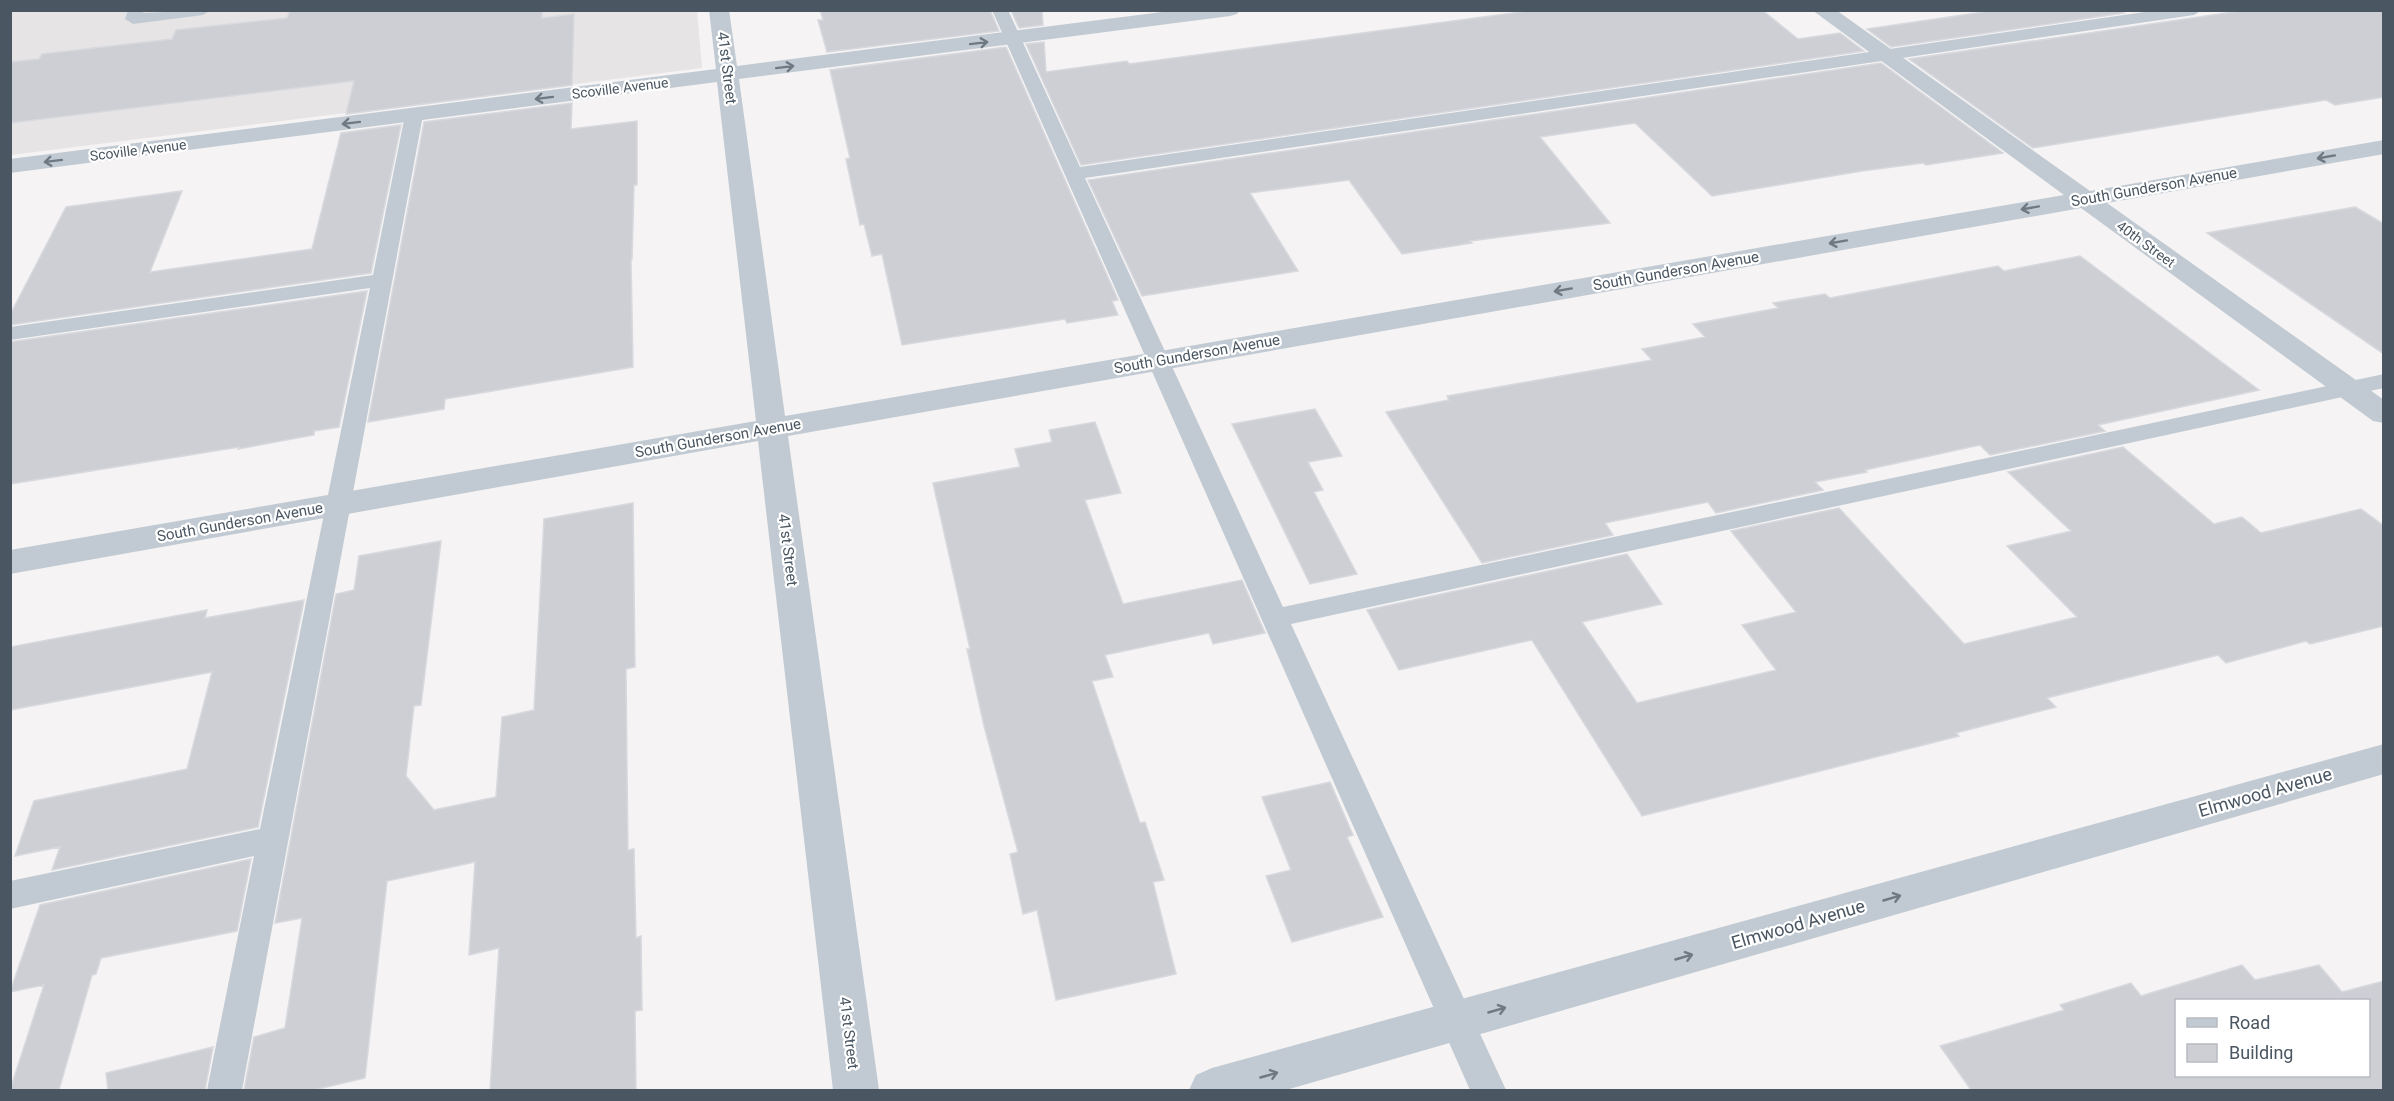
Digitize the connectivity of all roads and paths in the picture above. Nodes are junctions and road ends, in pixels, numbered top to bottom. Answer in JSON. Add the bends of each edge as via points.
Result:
{"nodes":[{"id":1,"x":136,"y":10,"type":"edge"},
{"id":2,"x":203,"y":10,"type":"edge"},
{"id":3,"x":719,"y":10,"type":"edge"},
{"id":4,"x":1000,"y":10,"type":"edge"},
{"id":5,"x":1230,"y":10,"type":"edge"},
{"id":6,"x":1822,"y":10,"type":"edge"},
{"id":7,"x":2194,"y":10,"type":"edge"},
{"id":8,"x":1012,"y":38,"type":"junction"},
{"id":9,"x":1886,"y":57,"type":"junction"},
{"id":10,"x":727,"y":75,"type":"junction"},
{"id":11,"x":414,"y":115,"type":"junction"},
{"id":12,"x":2384,"y":147,"type":"edge"},
{"id":13,"x":10,"y":166,"type":"edge"},
{"id":14,"x":1074,"y":174,"type":"junction"},
{"id":15,"x":2084,"y":199,"type":"junction"},
{"id":16,"x":382,"y":280,"type":"junction"},
{"id":17,"x":10,"y":334,"type":"edge"},
{"id":18,"x":1158,"y":361,"type":"junction"},
{"id":19,"x":2384,"y":381,"type":"edge"},
{"id":20,"x":2348,"y":388,"type":"junction"},
{"id":21,"x":2384,"y":414,"type":"edge"},
{"id":22,"x":772,"y":429,"type":"junction"},
{"id":23,"x":338,"y":505,"type":"junction"},
{"id":24,"x":10,"y":562,"type":"edge"},
{"id":25,"x":1275,"y":618,"type":"junction"},
{"id":26,"x":2384,"y":759,"type":"edge"},
{"id":27,"x":274,"y":839,"type":"junction"},
{"id":28,"x":10,"y":895,"type":"edge"},
{"id":29,"x":1456,"y":1021,"type":"junction"},
{"id":30,"x":224,"y":1090,"type":"edge"},
{"id":31,"x":856,"y":1090,"type":"edge"},
{"id":32,"x":1212,"y":1090,"type":"edge"},
{"id":33,"x":1488,"y":1090,"type":"edge"}],
"edges":[{"from":1,"to":2,"type":"lane","via":[[133,19]]},
{"from":3,"to":10,"type":"street","name":"41st Street"},
{"from":4,"to":8,"type":"lane"},
{"from":5,"to":8,"type":"street","name":"Scoville Avenue"},
{"from":6,"to":9,"type":"street","name":"40th Street"},
{"from":7,"to":9,"type":"lane"},
{"from":10,"to":8,"type":"street","name":"Scoville Avenue","one_way":true},
{"from":8,"to":14,"type":"lane"},
{"from":9,"to":14,"type":"lane"},
{"from":9,"to":15,"type":"street","name":"40th Street"},
{"from":10,"to":11,"type":"street","name":"Scoville Avenue","one_way":true},
{"from":10,"to":22,"type":"street","name":"41st Street"},
{"from":11,"to":13,"type":"street","name":"Scoville Avenue","one_way":true},
{"from":11,"to":16,"type":"lane"},
{"from":12,"to":15,"type":"street","name":"South Gunderson Avenue","one_way":true},
{"from":14,"to":18,"type":"lane"},
{"from":15,"to":18,"type":"street","name":"South Gunderson Avenue","one_way":true},
{"from":15,"to":20,"type":"street","name":"40th Street"},
{"from":16,"to":17,"type":"lane"},
{"from":16,"to":23,"type":"lane"},
{"from":18,"to":22,"type":"street","name":"South Gunderson Avenue"},
{"from":18,"to":25,"type":"lane"},
{"from":19,"to":20,"type":"lane"},
{"from":20,"to":21,"type":"street","name":"40th Street"},
{"from":20,"to":25,"type":"lane"},
{"from":22,"to":23,"type":"street","name":"South Gunderson Avenue"},
{"from":22,"to":31,"type":"street","name":"41st Street"},
{"from":23,"to":24,"type":"street","name":"South Gunderson Avenue"},
{"from":23,"to":27,"type":"lane"},
{"from":25,"to":29,"type":"lane"},
{"from":29,"to":26,"type":"street","name":"Elmwood Avenue","one_way":true},
{"from":27,"to":28,"type":"lane"},
{"from":27,"to":30,"type":"lane"},
{"from":32,"to":29,"type":"street","name":"Elmwood Avenue","one_way":true},
{"from":29,"to":33,"type":"lane"}]}
